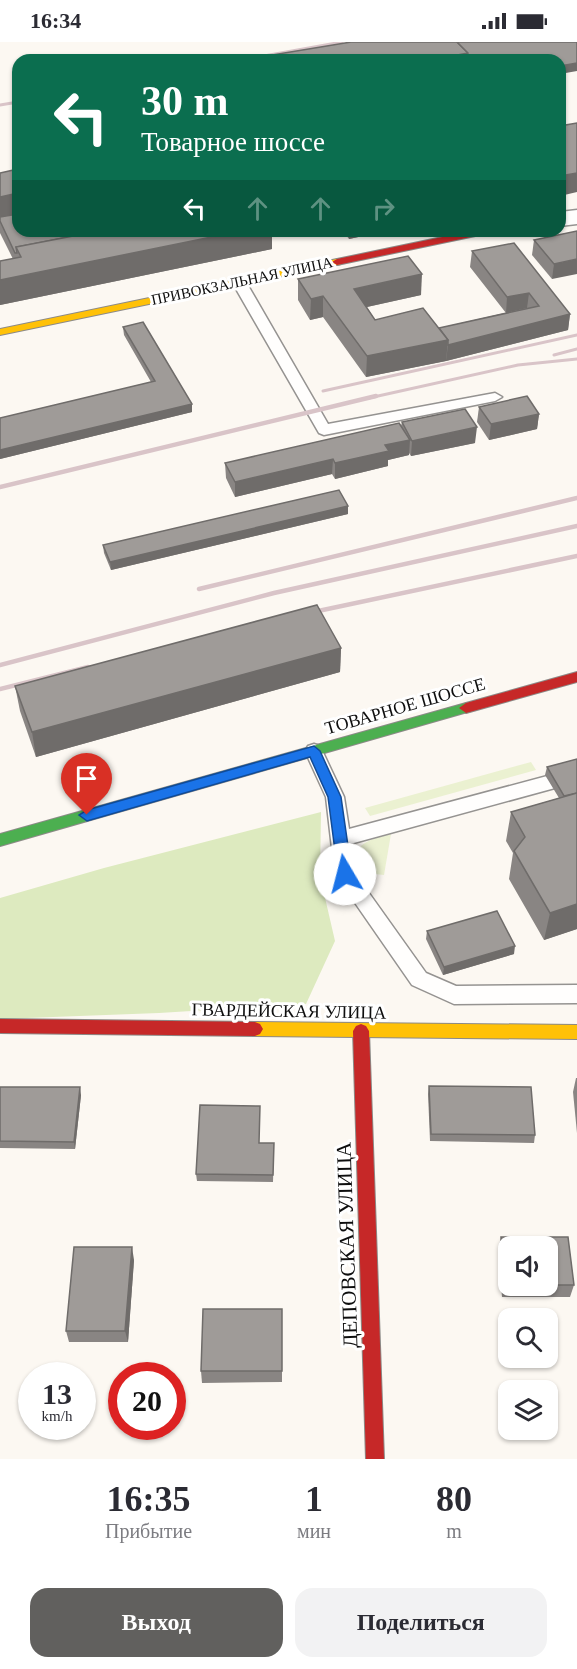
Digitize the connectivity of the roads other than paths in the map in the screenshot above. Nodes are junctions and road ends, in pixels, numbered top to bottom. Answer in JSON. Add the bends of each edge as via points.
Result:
{"nodes":[{"id":1,"x":456,"y":237,"type":"edge"},
{"id":2,"x":238,"y":282,"type":"junction"},
{"id":3,"x":0,"y":332,"type":"edge"},
{"id":4,"x":495,"y":397,"type":"dead end"},
{"id":5,"x":577,"y":676,"type":"edge"},
{"id":6,"x":314,"y":751,"type":"junction"},
{"id":7,"x":577,"y":774,"type":"edge"},
{"id":8,"x":340,"y":839,"type":"junction"},
{"id":9,"x":0,"y":840,"type":"edge"},
{"id":10,"x":577,"y":994,"type":"edge"},
{"id":11,"x":0,"y":1026,"type":"edge"},
{"id":12,"x":361,"y":1031,"type":"junction"},
{"id":13,"x":577,"y":1032,"type":"edge"},
{"id":14,"x":375,"y":1459,"type":"edge"}],
"edges":[{"from":1,"to":2,"type":"street","name":"ПРИВОКЗАЛЬНАЯ УЛИЦА"},
{"from":2,"to":3,"type":"street","name":"ПРИВОКЗАЛЬНАЯ УЛИЦА"},
{"from":2,"to":4,"type":"lane","via":[[324,430]]},
{"from":5,"to":6,"type":"street","name":"ТОВАРНОЕ ШОССЕ"},
{"from":6,"to":8,"type":"lane","via":[[334,797]]},
{"from":6,"to":9,"type":"street","name":"ТОВАРНОЕ ШОССЕ"},
{"from":7,"to":8,"type":"lane"},
{"from":8,"to":10,"type":"lane","via":[[345,874],[419,979],[454,995]]},
{"from":11,"to":12,"type":"street","name":"ГВАРДЕЙСКАЯ УЛИЦА"},
{"from":12,"to":13,"type":"street","name":"ГВАРДЕЙСКАЯ УЛИЦА"},
{"from":12,"to":14,"type":"street","name":"ДЕПОВСКАЯ УЛИЦА"}]}
